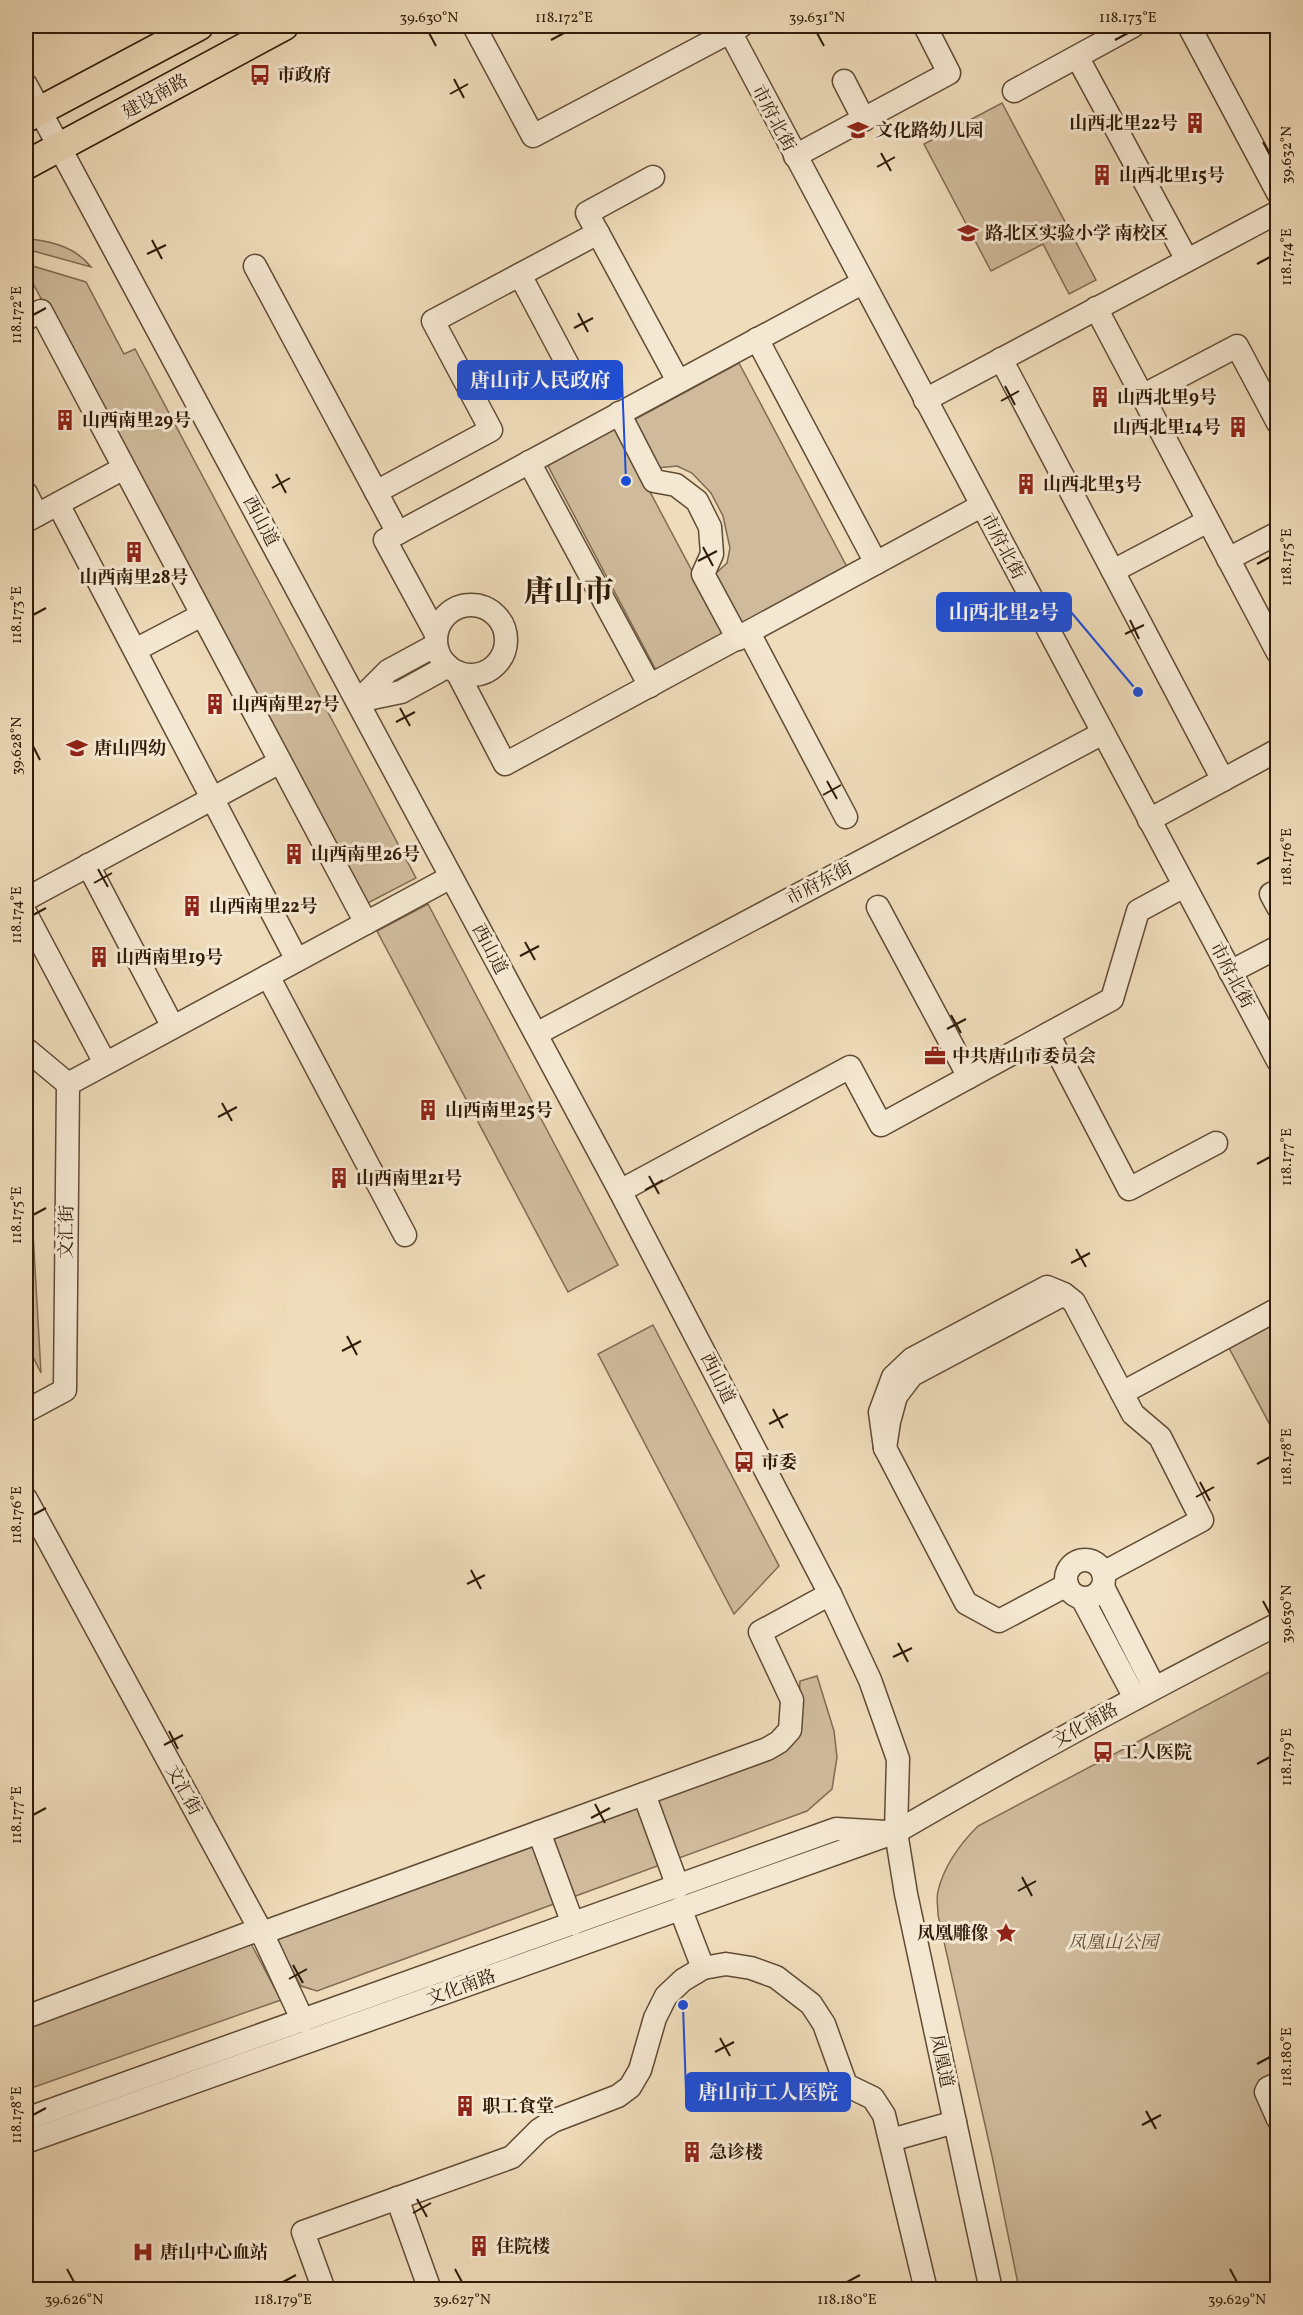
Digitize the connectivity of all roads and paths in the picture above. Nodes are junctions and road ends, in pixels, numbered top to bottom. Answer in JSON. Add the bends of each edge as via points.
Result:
{"nodes":[{"id":1,"x":199,"y":26,"type":"edge"},
{"id":2,"x":284,"y":26,"type":"edge"},
{"id":3,"x":474,"y":26,"type":"edge"},
{"id":4,"x":925,"y":26,"type":"edge"},
{"id":5,"x":1130,"y":26,"type":"edge"},
{"id":6,"x":1189,"y":26,"type":"edge"},
{"id":7,"x":729,"y":27,"type":"edge"},
{"id":8,"x":1080,"y":62,"type":"dead end"},
{"id":9,"x":844,"y":81,"type":"dead end"},
{"id":10,"x":26,"y":85,"type":"edge"},
{"id":11,"x":1014,"y":91,"type":"dead end"},
{"id":12,"x":33,"y":115,"type":"edge"},
{"id":13,"x":864,"y":120,"type":"junction"},
{"id":14,"x":60,"y":147,"type":"junction"},
{"id":15,"x":795,"y":156,"type":"junction"},
{"id":16,"x":26,"y":165,"type":"edge"},
{"id":17,"x":653,"y":177,"type":"dead end"},
{"id":18,"x":1278,"y":193,"type":"edge"},
{"id":19,"x":1278,"y":212,"type":"edge"},
{"id":20,"x":598,"y":233,"type":"junction"},
{"id":21,"x":1187,"y":260,"type":"junction"},
{"id":22,"x":255,"y":266,"type":"dead end"},
{"id":23,"x":520,"y":274,"type":"junction"},
{"id":24,"x":862,"y":283,"type":"junction"},
{"id":25,"x":1096,"y":308,"type":"junction"},
{"id":26,"x":26,"y":319,"type":"edge"},
{"id":27,"x":757,"y":339,"type":"junction"},
{"id":28,"x":1001,"y":359,"type":"junction"},
{"id":29,"x":678,"y":381,"type":"junction"},
{"id":30,"x":579,"y":386,"type":"dead end"},
{"id":31,"x":1142,"y":396,"type":"junction"},
{"id":32,"x":925,"y":400,"type":"junction"},
{"id":33,"x":619,"y":413,"type":"junction"},
{"id":34,"x":1278,"y":423,"type":"edge"},
{"id":35,"x":529,"y":462,"type":"junction"},
{"id":36,"x":124,"y":468,"type":"junction"},
{"id":37,"x":376,"y":492,"type":"junction"},
{"id":38,"x":26,"y":493,"type":"edge"},
{"id":39,"x":58,"y":504,"type":"junction"},
{"id":40,"x":981,"y":506,"type":"junction"},
{"id":41,"x":31,"y":518,"type":"edge"},
{"id":42,"x":1208,"y":521,"type":"junction"},
{"id":43,"x":398,"y":533,"type":"junction"},
{"id":44,"x":1278,"y":533,"type":"edge"},
{"id":45,"x":1228,"y":560,"type":"junction"},
{"id":46,"x":876,"y":563,"type":"junction"},
{"id":47,"x":1113,"y":571,"type":"junction"},
{"id":48,"x":202,"y":615,"type":"junction"},
{"id":49,"x":744,"y":636,"type":"junction"},
{"id":50,"x":436,"y":639,"type":"junction"},
{"id":51,"x":135,"y":650,"type":"junction"},
{"id":52,"x":1278,"y":653,"type":"edge"},
{"id":53,"x":453,"y":669,"type":"junction"},
{"id":54,"x":650,"y":686,"type":"junction"},
{"id":55,"x":358,"y":701,"type":"junction"},
{"id":56,"x":1102,"y":733,"type":"junction"},
{"id":57,"x":1278,"y":750,"type":"edge"},
{"id":58,"x":280,"y":762,"type":"junction"},
{"id":59,"x":1223,"y":780,"type":"junction"},
{"id":60,"x":212,"y":798,"type":"junction"},
{"id":61,"x":846,"y":817,"type":"dead end"},
{"id":62,"x":1149,"y":820,"type":"junction"},
{"id":63,"x":88,"y":865,"type":"junction"},
{"id":64,"x":452,"y":877,"type":"junction"},
{"id":65,"x":1184,"y":886,"type":"junction"},
{"id":66,"x":1278,"y":891,"type":"edge"},
{"id":67,"x":26,"y":899,"type":"edge"},
{"id":68,"x":878,"y":907,"type":"dead end"},
{"id":69,"x":1278,"y":908,"type":"edge"},
{"id":70,"x":26,"y":914,"type":"edge"},
{"id":71,"x":366,"y":923,"type":"junction"},
{"id":72,"x":1278,"y":948,"type":"edge"},
{"id":73,"x":297,"y":960,"type":"junction"},
{"id":74,"x":1230,"y":972,"type":"junction"},
{"id":75,"x":268,"y":976,"type":"junction"},
{"id":76,"x":173,"y":1027,"type":"junction"},
{"id":77,"x":536,"y":1034,"type":"junction"},
{"id":78,"x":1048,"y":1034,"type":"junction"},
{"id":79,"x":26,"y":1049,"type":"edge"},
{"id":80,"x":1278,"y":1061,"type":"edge"},
{"id":81,"x":105,"y":1063,"type":"junction"},
{"id":82,"x":969,"y":1077,"type":"junction"},
{"id":83,"x":68,"y":1084,"type":"junction"},
{"id":84,"x":1216,"y":1143,"type":"dead end"},
{"id":85,"x":620,"y":1191,"type":"junction"},
{"id":86,"x":405,"y":1235,"type":"dead end"},
{"id":87,"x":1278,"y":1309,"type":"edge"},
{"id":88,"x":1122,"y":1393,"type":"junction"},
{"id":89,"x":26,"y":1411,"type":"edge"},
{"id":90,"x":26,"y":1499,"type":"edge"},
{"id":91,"x":1103,"y":1580,"type":"junction"},
{"id":92,"x":1075,"y":1591,"type":"junction"},
{"id":93,"x":830,"y":1594,"type":"junction"},
{"id":94,"x":1278,"y":1624,"type":"edge"},
{"id":95,"x":1144,"y":1693,"type":"junction"},
{"id":96,"x":644,"y":1794,"type":"junction"},
{"id":97,"x":539,"y":1832,"type":"junction"},
{"id":98,"x":896,"y":1833,"type":"junction"},
{"id":99,"x":679,"y":1898,"type":"junction"},
{"id":100,"x":573,"y":1924,"type":"junction"},
{"id":101,"x":262,"y":1933,"type":"junction"},
{"id":102,"x":703,"y":1968,"type":"junction"},
{"id":103,"x":26,"y":2017,"type":"edge"},
{"id":104,"x":303,"y":2021,"type":"junction"},
{"id":105,"x":1278,"y":2087,"type":"edge"},
{"id":106,"x":26,"y":2119,"type":"edge"},
{"id":107,"x":1278,"y":2119,"type":"edge"},
{"id":108,"x":956,"y":2122,"type":"junction"},
{"id":109,"x":891,"y":2140,"type":"junction"},
{"id":110,"x":26,"y":2142,"type":"edge"},
{"id":111,"x":397,"y":2198,"type":"junction"},
{"id":112,"x":324,"y":2289,"type":"edge"},
{"id":113,"x":430,"y":2289,"type":"edge"},
{"id":114,"x":926,"y":2289,"type":"edge"},
{"id":115,"x":991,"y":2289,"type":"edge"}],
"edges":[{"from":1,"to":12,"type":"main road"},
{"from":2,"to":14,"type":"main road","name":"建设南路"},
{"from":3,"to":7,"type":"street","via":[[533,136]]},
{"from":4,"to":13,"type":"street","via":[[949,73]]},
{"from":5,"to":11,"type":"street"},
{"from":6,"to":18,"type":"street"},
{"from":7,"to":15,"type":"street","name":"市府北街"},
{"from":8,"to":21,"type":"street"},
{"from":9,"to":13,"type":"street"},
{"from":10,"to":12,"type":"street","name":"西山道"},
{"from":12,"to":14,"type":"street","name":"西山道"},
{"from":13,"to":15,"type":"street"},
{"from":14,"to":16,"type":"main road","name":"建设南路"},
{"from":14,"to":55,"type":"street","name":"西山道"},
{"from":15,"to":24,"type":"street","name":"市府北街"},
{"from":17,"to":20,"type":"street","via":[[587,213]]},
{"from":19,"to":21,"type":"street"},
{"from":20,"to":23,"type":"street"},
{"from":20,"to":29,"type":"street"},
{"from":21,"to":25,"type":"street"},
{"from":22,"to":37,"type":"street"},
{"from":23,"to":30,"type":"street"},
{"from":23,"to":37,"type":"street","via":[[433,321],[491,430]]},
{"from":24,"to":27,"type":"street"},
{"from":24,"to":32,"type":"street","name":"市府北街"},
{"from":25,"to":28,"type":"street"},
{"from":25,"to":31,"type":"street"},
{"from":26,"to":36,"type":"street","via":[[41,311]]},
{"from":27,"to":29,"type":"street"},
{"from":27,"to":46,"type":"street"},
{"from":28,"to":32,"type":"street"},
{"from":28,"to":47,"type":"street"},
{"from":29,"to":33,"type":"street"},
{"from":31,"to":34,"type":"street","via":[[1237,346]]},
{"from":31,"to":42,"type":"street"},
{"from":32,"to":40,"type":"street","name":"市府北街"},
{"from":33,"to":35,"type":"street"},
{"from":33,"to":49,"type":"street","via":[[654,480],[676,485],[697,501],[710,526],[712,554],[703,574]]},
{"from":35,"to":43,"type":"street"},
{"from":35,"to":54,"type":"street"},
{"from":36,"to":39,"type":"street"},
{"from":36,"to":48,"type":"street"},
{"from":37,"to":43,"type":"street"},
{"from":38,"to":41,"type":"street"},
{"from":39,"to":41,"type":"street"},
{"from":39,"to":51,"type":"street"},
{"from":40,"to":46,"type":"street"},
{"from":40,"to":56,"type":"street","name":"市府北街"},
{"from":42,"to":45,"type":"street"},
{"from":42,"to":47,"type":"street"},
{"from":43,"to":50,"type":"street","via":[[385,540]]},
{"from":44,"to":45,"type":"street"},
{"from":45,"to":52,"type":"street"},
{"from":46,"to":49,"type":"street"},
{"from":47,"to":59,"type":"street"},
{"from":48,"to":51,"type":"street"},
{"from":48,"to":58,"type":"street"},
{"from":49,"to":54,"type":"street"},
{"from":49,"to":61,"type":"street"},
{"from":50,"to":53,"type":"street","via":[[438,653]]},
{"from":50,"to":53,"type":"street","via":[[446,615],[465,605],[486,608],[502,622],[506,644],[498,664],[479,675]]},
{"from":50,"to":55,"type":"street","via":[[388,671]]},
{"from":51,"to":60,"type":"street"},
{"from":53,"to":54,"type":"street","via":[[505,764]]},
{"from":53,"to":55,"type":"street","via":[[401,692]]},
{"from":55,"to":64,"type":"street","name":"西山道"},
{"from":56,"to":62,"type":"street","name":"市府北街"},
{"from":56,"to":77,"type":"street","name":"市府东街"},
{"from":57,"to":59,"type":"street"},
{"from":58,"to":60,"type":"street"},
{"from":58,"to":71,"type":"street"},
{"from":59,"to":62,"type":"street"},
{"from":60,"to":63,"type":"street"},
{"from":60,"to":73,"type":"street"},
{"from":62,"to":65,"type":"street","name":"市府北街"},
{"from":63,"to":67,"type":"street"},
{"from":63,"to":76,"type":"street"},
{"from":64,"to":71,"type":"street"},
{"from":64,"to":77,"type":"street","name":"西山道"},
{"from":65,"to":74,"type":"street","name":"市府北街"},
{"from":65,"to":78,"type":"street","via":[[1138,911],[1112,999]]},
{"from":66,"to":69,"type":"street","via":[[1271,894]]},
{"from":68,"to":82,"type":"street"},
{"from":70,"to":81,"type":"street"},
{"from":71,"to":73,"type":"street"},
{"from":72,"to":74,"type":"street"},
{"from":73,"to":75,"type":"street"},
{"from":74,"to":80,"type":"street","name":"市府北街"},
{"from":75,"to":76,"type":"street"},
{"from":75,"to":86,"type":"street"},
{"from":76,"to":81,"type":"street"},
{"from":77,"to":85,"type":"street","name":"西山道"},
{"from":78,"to":82,"type":"street"},
{"from":78,"to":84,"type":"street","via":[[1129,1189]]},
{"from":79,"to":83,"type":"street"},
{"from":81,"to":83,"type":"street"},
{"from":82,"to":85,"type":"street","via":[[882,1125],[850,1067]]},
{"from":83,"to":89,"type":"street","name":"文汇街","via":[[65,1390]]},
{"from":85,"to":93,"type":"street","name":"西山道"},
{"from":87,"to":88,"type":"street"},
{"from":88,"to":91,"type":"street","via":[[1133,1414],[1160,1437],[1202,1520]]},
{"from":88,"to":92,"type":"street","via":[[1074,1302],[1047,1287],[912,1359],[893,1377],[880,1412],[885,1448],[966,1603],[999,1621]]},
{"from":90,"to":101,"type":"street","name":"文汇街"},
{"from":91,"to":92,"type":"street","via":[[1094,1596]]},
{"from":91,"to":92,"type":"street","via":[[1095,1563],[1076,1563],[1068,1572]]},
{"from":91,"to":95,"type":"street"},
{"from":92,"to":95,"type":"street"},
{"from":93,"to":96,"type":"street","via":[[760,1632],[792,1700],[790,1730],[779,1742]]},
{"from":93,"to":98,"type":"street","name":"西山道","via":[[870,1680],[898,1759]]},
{"from":94,"to":95,"type":"street","name":"文化南路"},
{"from":95,"to":98,"type":"street","name":"文化南路"},
{"from":96,"to":97,"type":"street"},
{"from":96,"to":99,"type":"street"},
{"from":97,"to":100,"type":"street"},
{"from":97,"to":101,"type":"street"},
{"from":98,"to":99,"type":"street","name":"文化南路","via":[[836,1829]]},
{"from":98,"to":108,"type":"street","name":"凤凰道"},
{"from":99,"to":100,"type":"street","name":"文化南路"},
{"from":99,"to":102,"type":"street"},
{"from":99,"to":110,"type":"street","name":"文化南路"},
{"from":100,"to":104,"type":"street","name":"文化南路"},
{"from":101,"to":103,"type":"street","via":[[252,1932]]},
{"from":101,"to":104,"type":"street","name":"文汇街"},
{"from":102,"to":109,"type":"street","via":[[726,1964],[751,1968],[777,1977],[811,2004],[824,2024],[846,2085],[873,2098],[884,2115]]},
{"from":102,"to":111,"type":"street","via":[[666,1996],[655,2018],[640,2070],[630,2087],[618,2096],[553,2121],[512,2157]]},
{"from":104,"to":106,"type":"street","name":"文化南路"},
{"from":105,"to":107,"type":"street","via":[[1266,2092]]},
{"from":108,"to":109,"type":"street"},
{"from":108,"to":115,"type":"street","name":"凤凰道"},
{"from":109,"to":114,"type":"street"},
{"from":111,"to":112,"type":"street","via":[[303,2232]]},
{"from":111,"to":113,"type":"street"}]}
